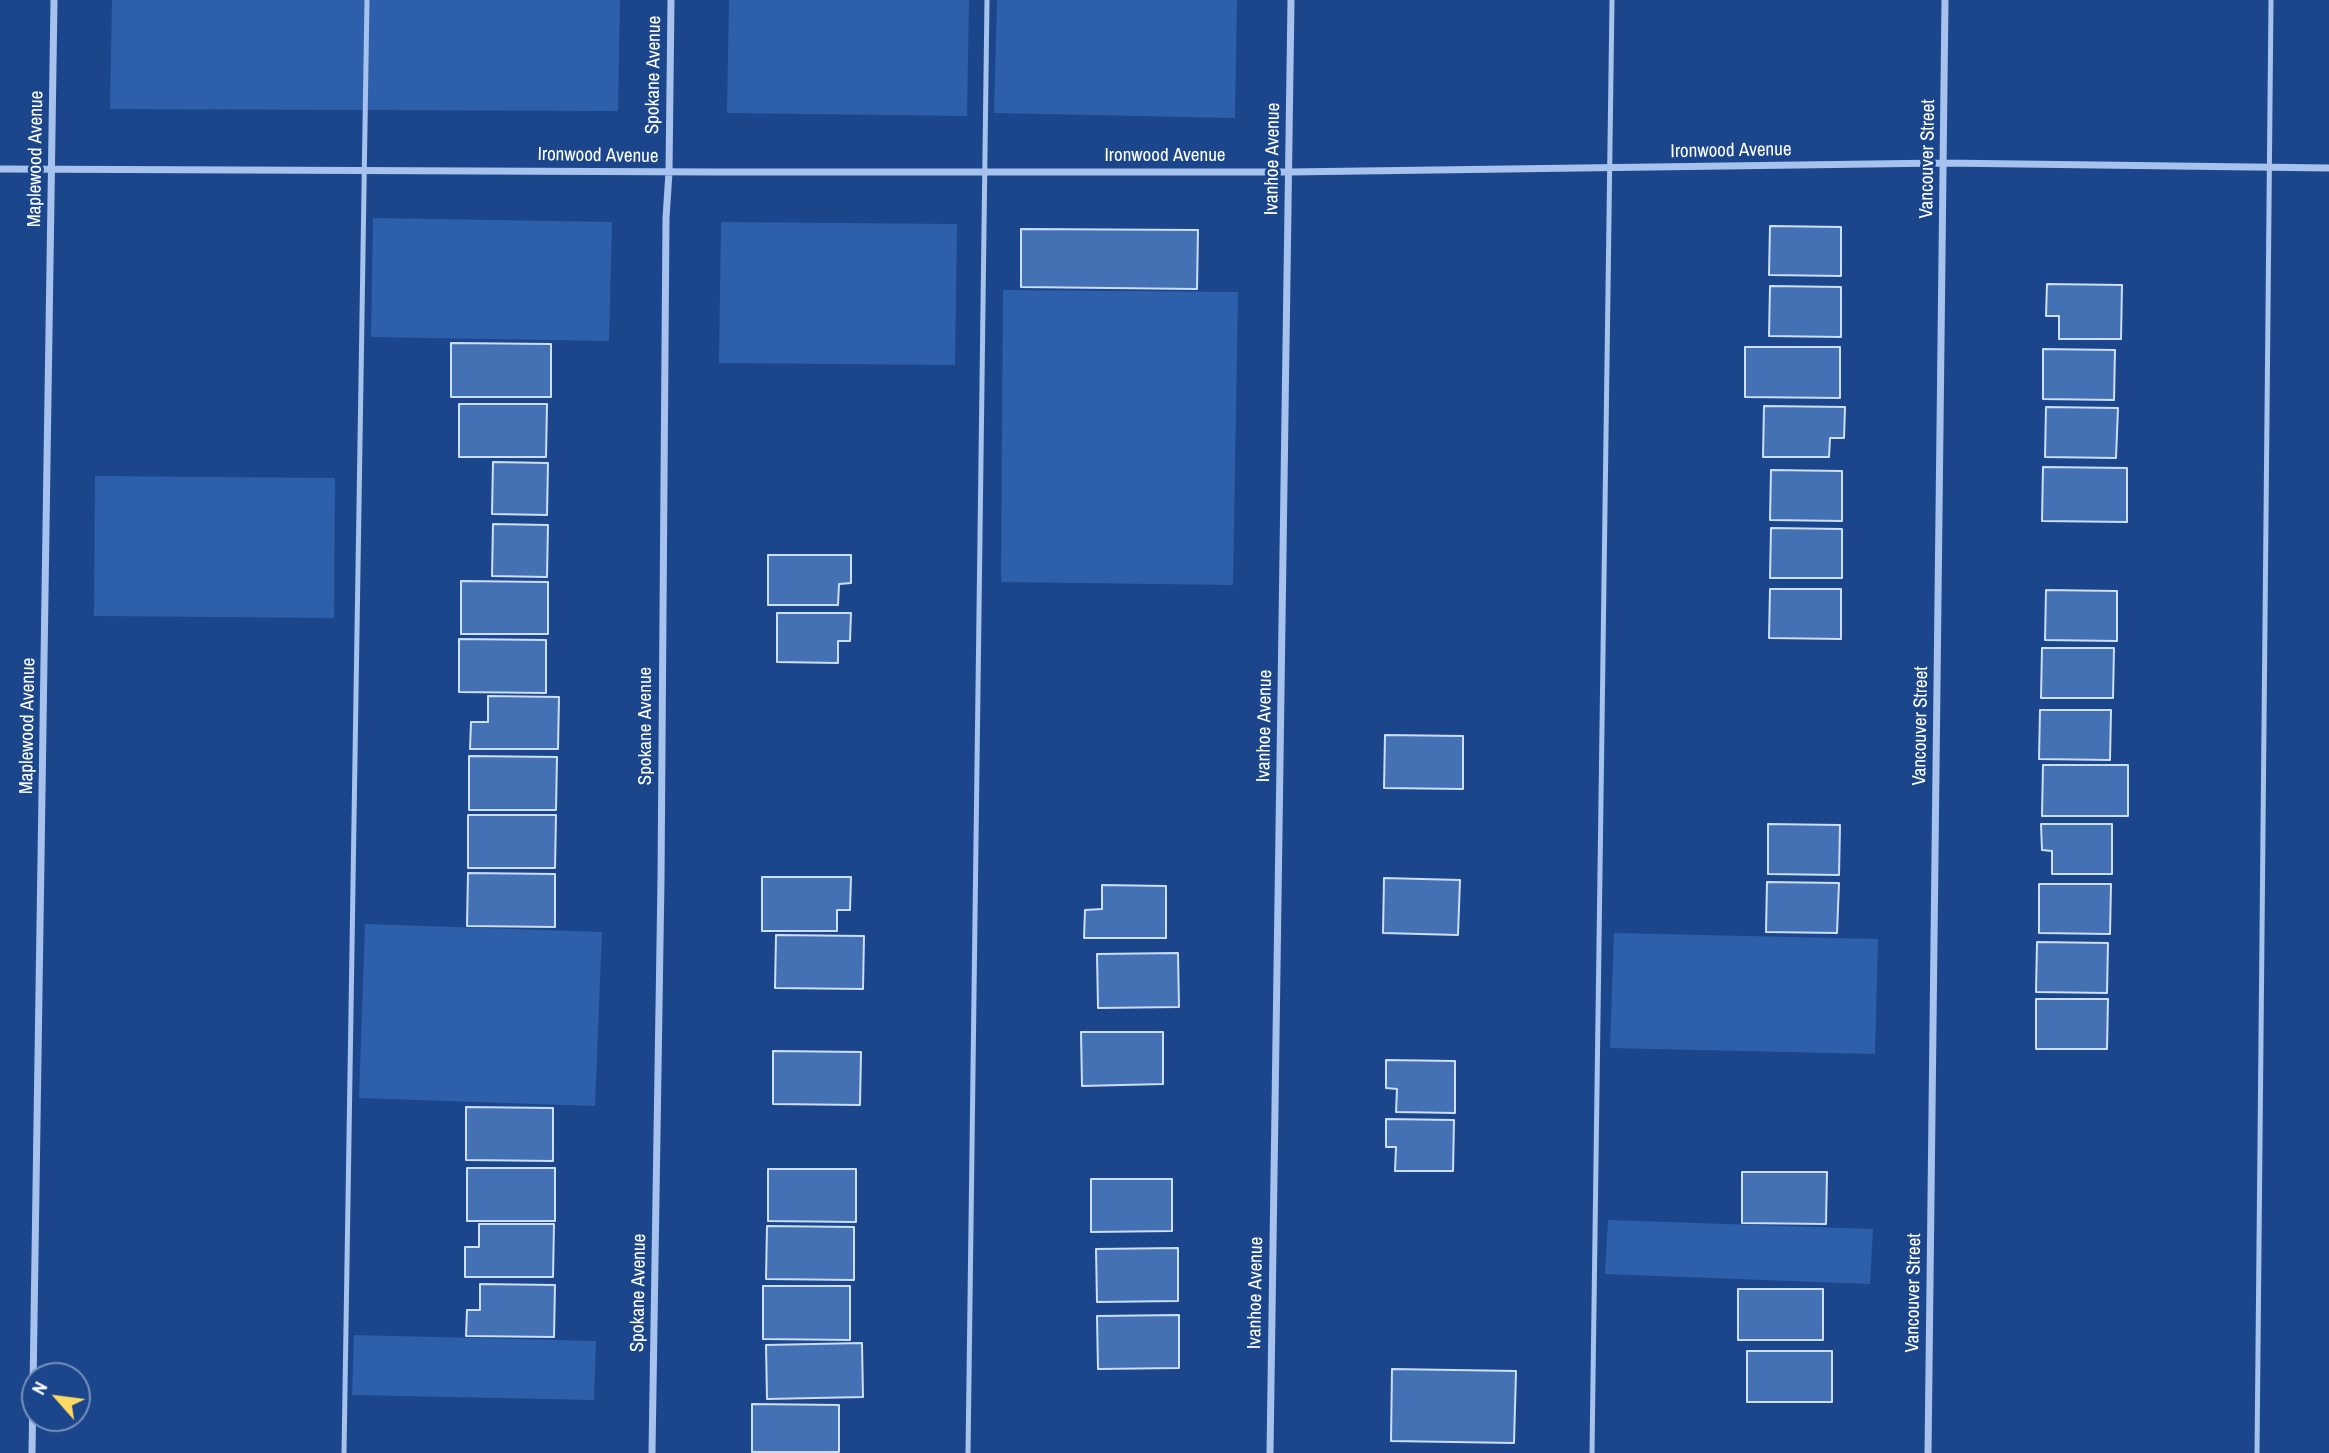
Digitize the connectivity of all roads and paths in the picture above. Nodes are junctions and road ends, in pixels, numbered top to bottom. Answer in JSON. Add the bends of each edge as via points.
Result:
{"nodes":[{"id":1,"x":54,"y":0,"type":"edge"},
{"id":2,"x":368,"y":0,"type":"edge"},
{"id":3,"x":671,"y":0,"type":"edge"},
{"id":4,"x":987,"y":0,"type":"edge"},
{"id":5,"x":1292,"y":0,"type":"edge"},
{"id":6,"x":1612,"y":0,"type":"edge"},
{"id":7,"x":1945,"y":0,"type":"edge"},
{"id":8,"x":2271,"y":0,"type":"edge"},
{"id":9,"x":1944,"y":163,"type":"junction"},
{"id":10,"x":2269,"y":167,"type":"junction"},
{"id":11,"x":2329,"y":168,"type":"edge"},
{"id":12,"x":0,"y":169,"type":"edge"},
{"id":13,"x":51,"y":169,"type":"junction"},
{"id":14,"x":1608,"y":169,"type":"junction"},
{"id":15,"x":365,"y":170,"type":"junction"},
{"id":16,"x":669,"y":172,"type":"junction"},
{"id":17,"x":985,"y":172,"type":"junction"},
{"id":18,"x":1289,"y":172,"type":"junction"},
{"id":19,"x":32,"y":1453,"type":"edge"},
{"id":20,"x":344,"y":1453,"type":"edge"},
{"id":21,"x":652,"y":1453,"type":"edge"},
{"id":22,"x":968,"y":1453,"type":"edge"},
{"id":23,"x":1270,"y":1453,"type":"edge"},
{"id":24,"x":1592,"y":1453,"type":"edge"},
{"id":25,"x":1928,"y":1453,"type":"edge"},
{"id":26,"x":2257,"y":1453,"type":"edge"}],
"edges":[{"from":1,"to":13,"type":"street","name":"Maplewood Avenue"},
{"from":2,"to":15,"type":"lane"},
{"from":3,"to":16,"type":"street","name":"Spokane Avenue"},
{"from":4,"to":17,"type":"lane"},
{"from":5,"to":18,"type":"street","name":"Ivanhoe Avenue"},
{"from":6,"to":14,"type":"lane"},
{"from":7,"to":9,"type":"street","name":"Vancouver Street"},
{"from":8,"to":10,"type":"lane"},
{"from":9,"to":10,"type":"street","name":"Ironwood Avenue"},
{"from":9,"to":14,"type":"street","name":"Ironwood Avenue"},
{"from":9,"to":25,"type":"street","name":"Vancouver Street"},
{"from":10,"to":11,"type":"street","name":"Ironwood Avenue"},
{"from":10,"to":26,"type":"lane"},
{"from":12,"to":13,"type":"street","name":"Ironwood Avenue"},
{"from":13,"to":15,"type":"street","name":"Ironwood Avenue"},
{"from":13,"to":19,"type":"street","name":"Maplewood Avenue"},
{"from":14,"to":18,"type":"street","name":"Ironwood Avenue"},
{"from":14,"to":24,"type":"lane"},
{"from":15,"to":16,"type":"street","name":"Ironwood Avenue"},
{"from":15,"to":20,"type":"lane"},
{"from":16,"to":17,"type":"street","name":"Ironwood Avenue"},
{"from":16,"to":21,"type":"street","name":"Spokane Avenue"},
{"from":17,"to":18,"type":"street","name":"Ironwood Avenue"},
{"from":17,"to":22,"type":"lane"},
{"from":18,"to":23,"type":"street","name":"Ivanhoe Avenue"}]}
